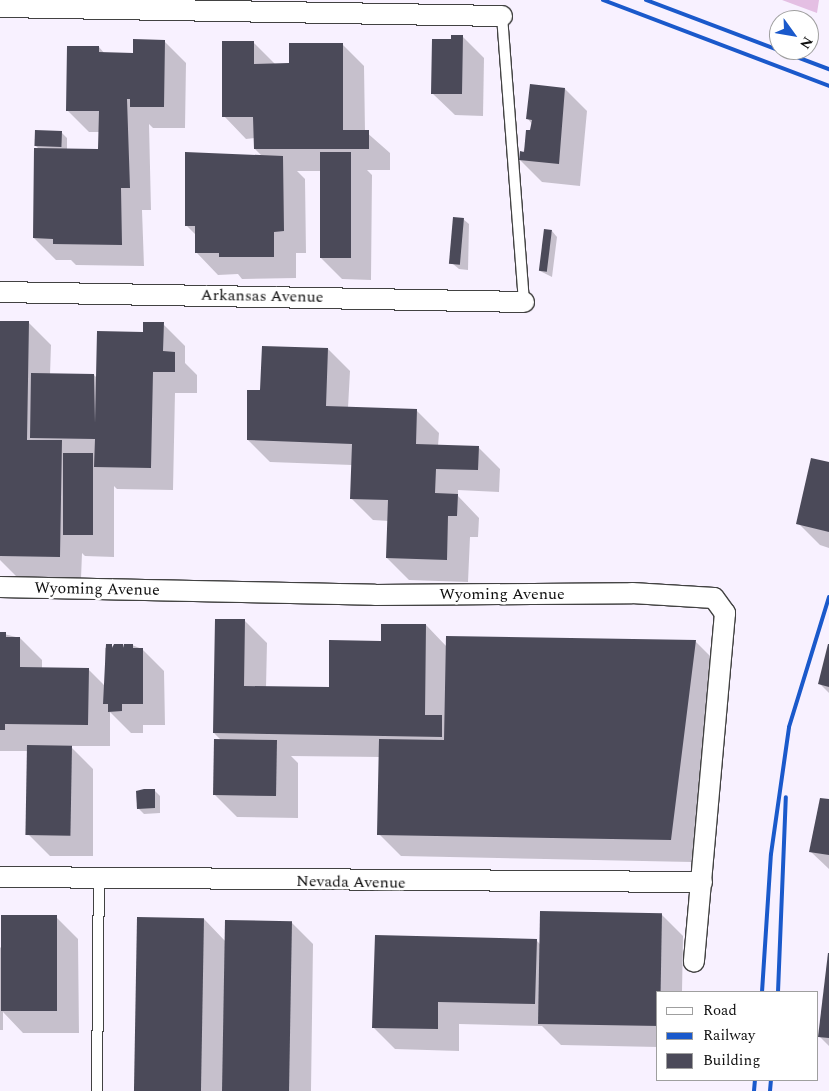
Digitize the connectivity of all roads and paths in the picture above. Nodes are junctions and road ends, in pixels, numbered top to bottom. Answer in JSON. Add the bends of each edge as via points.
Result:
{"nodes":[{"id":1,"x":0,"y":7,"type":"edge"},
{"id":2,"x":502,"y":16,"type":"joint"},
{"id":3,"x":0,"y":292,"type":"edge"},
{"id":4,"x":524,"y":302,"type":"joint"},
{"id":5,"x":0,"y":587,"type":"edge"},
{"id":6,"x":0,"y":877,"type":"edge"},
{"id":7,"x":99,"y":878,"type":"junction"},
{"id":8,"x":702,"y":882,"type":"junction"},
{"id":9,"x":694,"y":962,"type":"dead end"},
{"id":10,"x":97,"y":1091,"type":"edge"}],
"edges":[{"from":1,"to":2,"type":"street"},
{"from":2,"to":4,"type":"lane"},
{"from":3,"to":4,"type":"street","name":"Arkansas Avenue"},
{"from":5,"to":8,"type":"street","name":"Wyoming Avenue","via":[[375,595],[651,594],[714,598],[725,613]]},
{"from":6,"to":7,"type":"street","name":"Nevada Avenue"},
{"from":7,"to":8,"type":"street","name":"Nevada Avenue"},
{"from":7,"to":10,"type":"lane"},
{"from":8,"to":9,"type":"street"}]}
